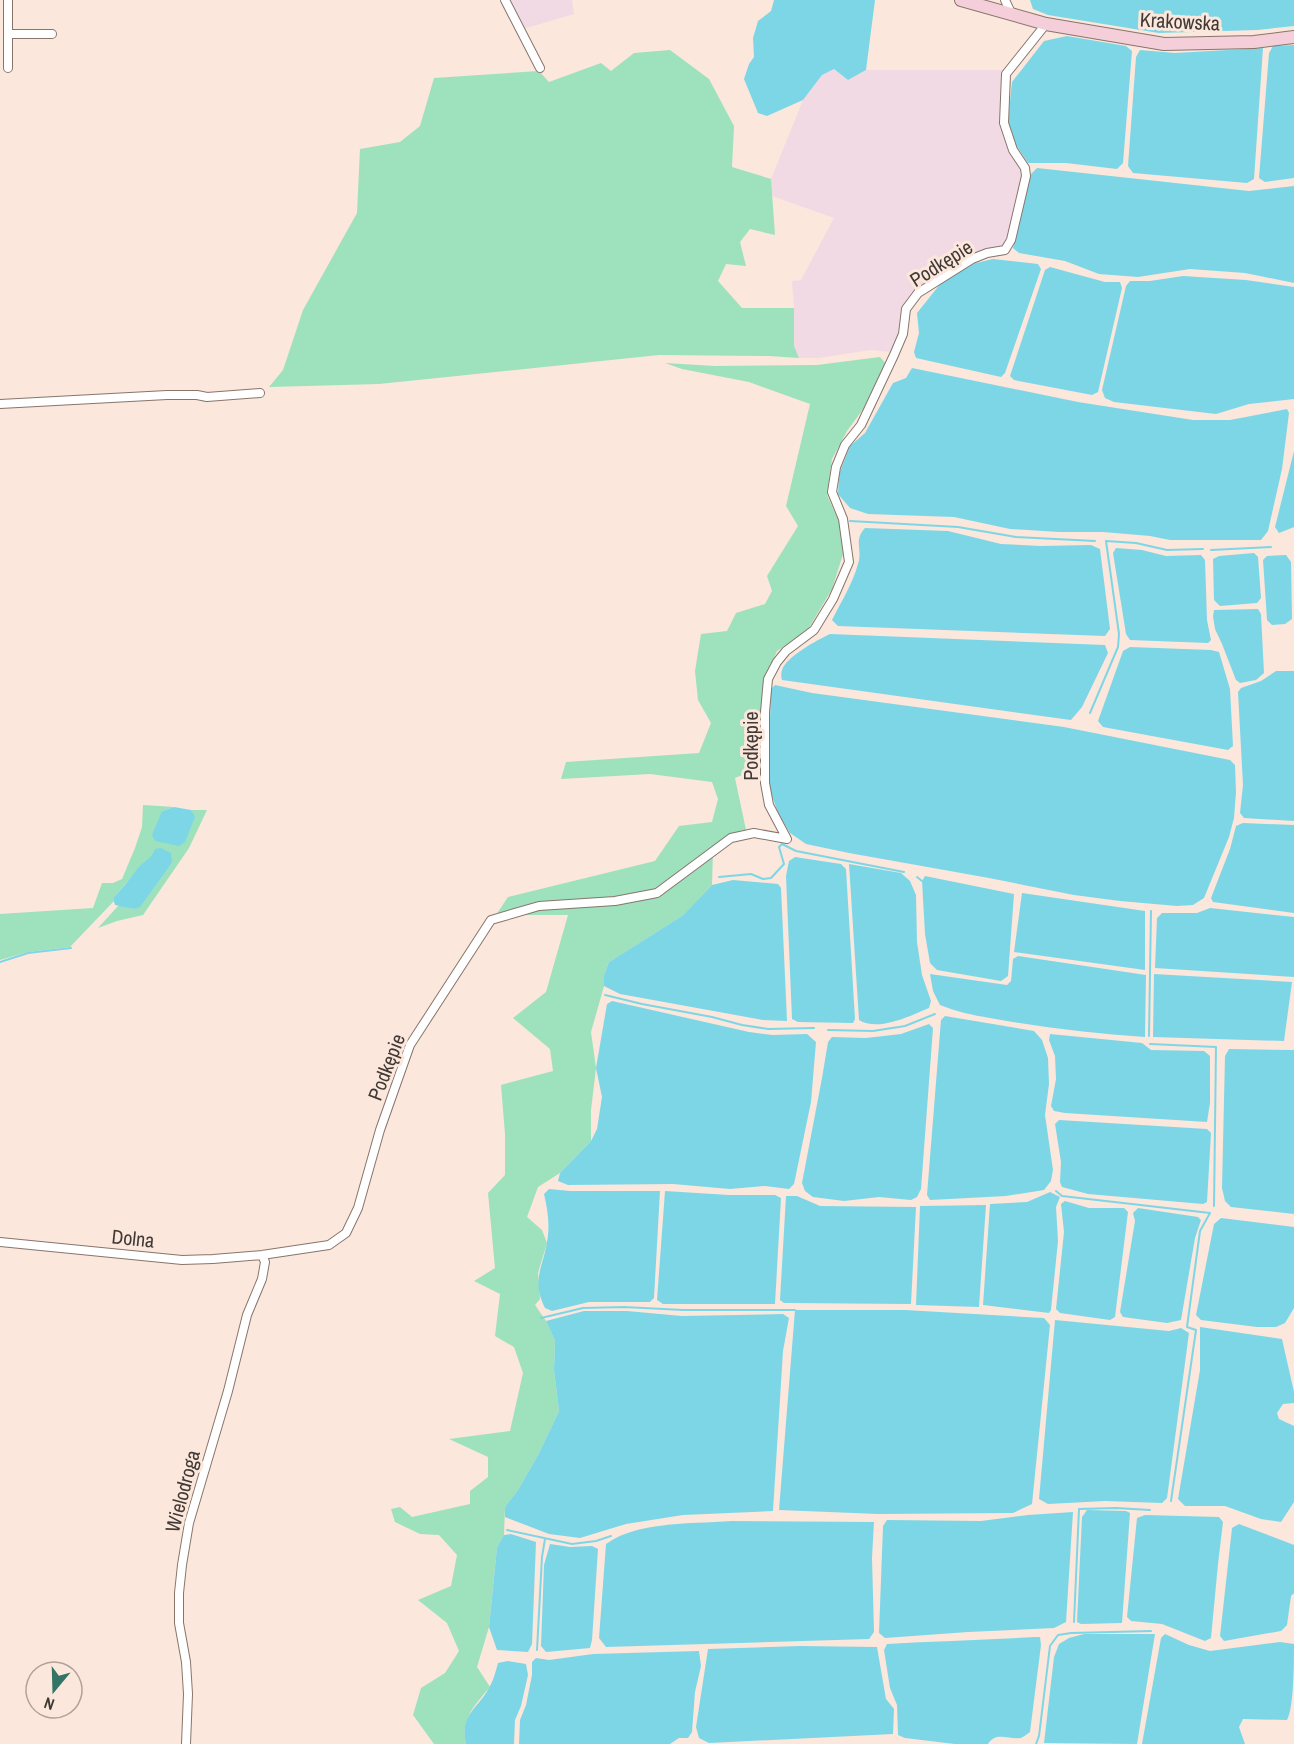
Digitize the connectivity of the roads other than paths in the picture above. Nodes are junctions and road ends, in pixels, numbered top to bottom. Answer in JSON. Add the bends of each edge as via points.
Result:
{"nodes":[{"id":1,"x":8,"y":0,"type":"edge"},
{"id":2,"x":504,"y":0,"type":"edge"},
{"id":3,"x":961,"y":0,"type":"edge"},
{"id":4,"x":1005,"y":0,"type":"edge"},
{"id":5,"x":1012,"y":15,"type":"junction"},
{"id":6,"x":1046,"y":24,"type":"junction"},
{"id":7,"x":9,"y":34,"type":"junction"},
{"id":8,"x":52,"y":34,"type":"dead end"},
{"id":9,"x":1294,"y":37,"type":"edge"},
{"id":10,"x":8,"y":68,"type":"dead end"},
{"id":11,"x":540,"y":68,"type":"dead end"},
{"id":12,"x":260,"y":393,"type":"dead end"},
{"id":13,"x":0,"y":404,"type":"edge"},
{"id":14,"x":0,"y":1242,"type":"edge"},
{"id":15,"x":262,"y":1255,"type":"junction"},
{"id":16,"x":186,"y":1744,"type":"edge"}],
"edges":[{"from":1,"to":7,"type":"street"},
{"from":2,"to":11,"type":"street"},
{"from":3,"to":5,"type":"street","name":"Krakowska"},
{"from":4,"to":5,"type":"street"},
{"from":5,"to":6,"type":"street","name":"Krakowska"},
{"from":6,"to":9,"type":"street","name":"Krakowska","via":[[1164,44]]},
{"from":6,"to":15,"type":"street","name":"Podkępie","via":[[1006,74],[1004,123],[1026,176],[1011,240],[1005,250],[972,259],[918,293],[906,309],[903,334],[861,425],[845,445],[836,467],[832,492],[843,519],[849,562],[814,630],[786,651],[768,680],[765,783],[769,805],[787,839],[754,833],[731,838],[657,893],[615,901],[539,906],[491,920],[410,1045],[358,1208],[346,1233],[328,1245]]},
{"from":7,"to":8,"type":"street"},
{"from":7,"to":10,"type":"street"},
{"from":12,"to":13,"type":"street"},
{"from":14,"to":15,"type":"street","name":"Dolna","via":[[183,1260]]},
{"from":15,"to":16,"type":"street","name":"Wielodroga","via":[[262,1279],[247,1315],[189,1523],[182,1565],[179,1623],[188,1694]]}]}
